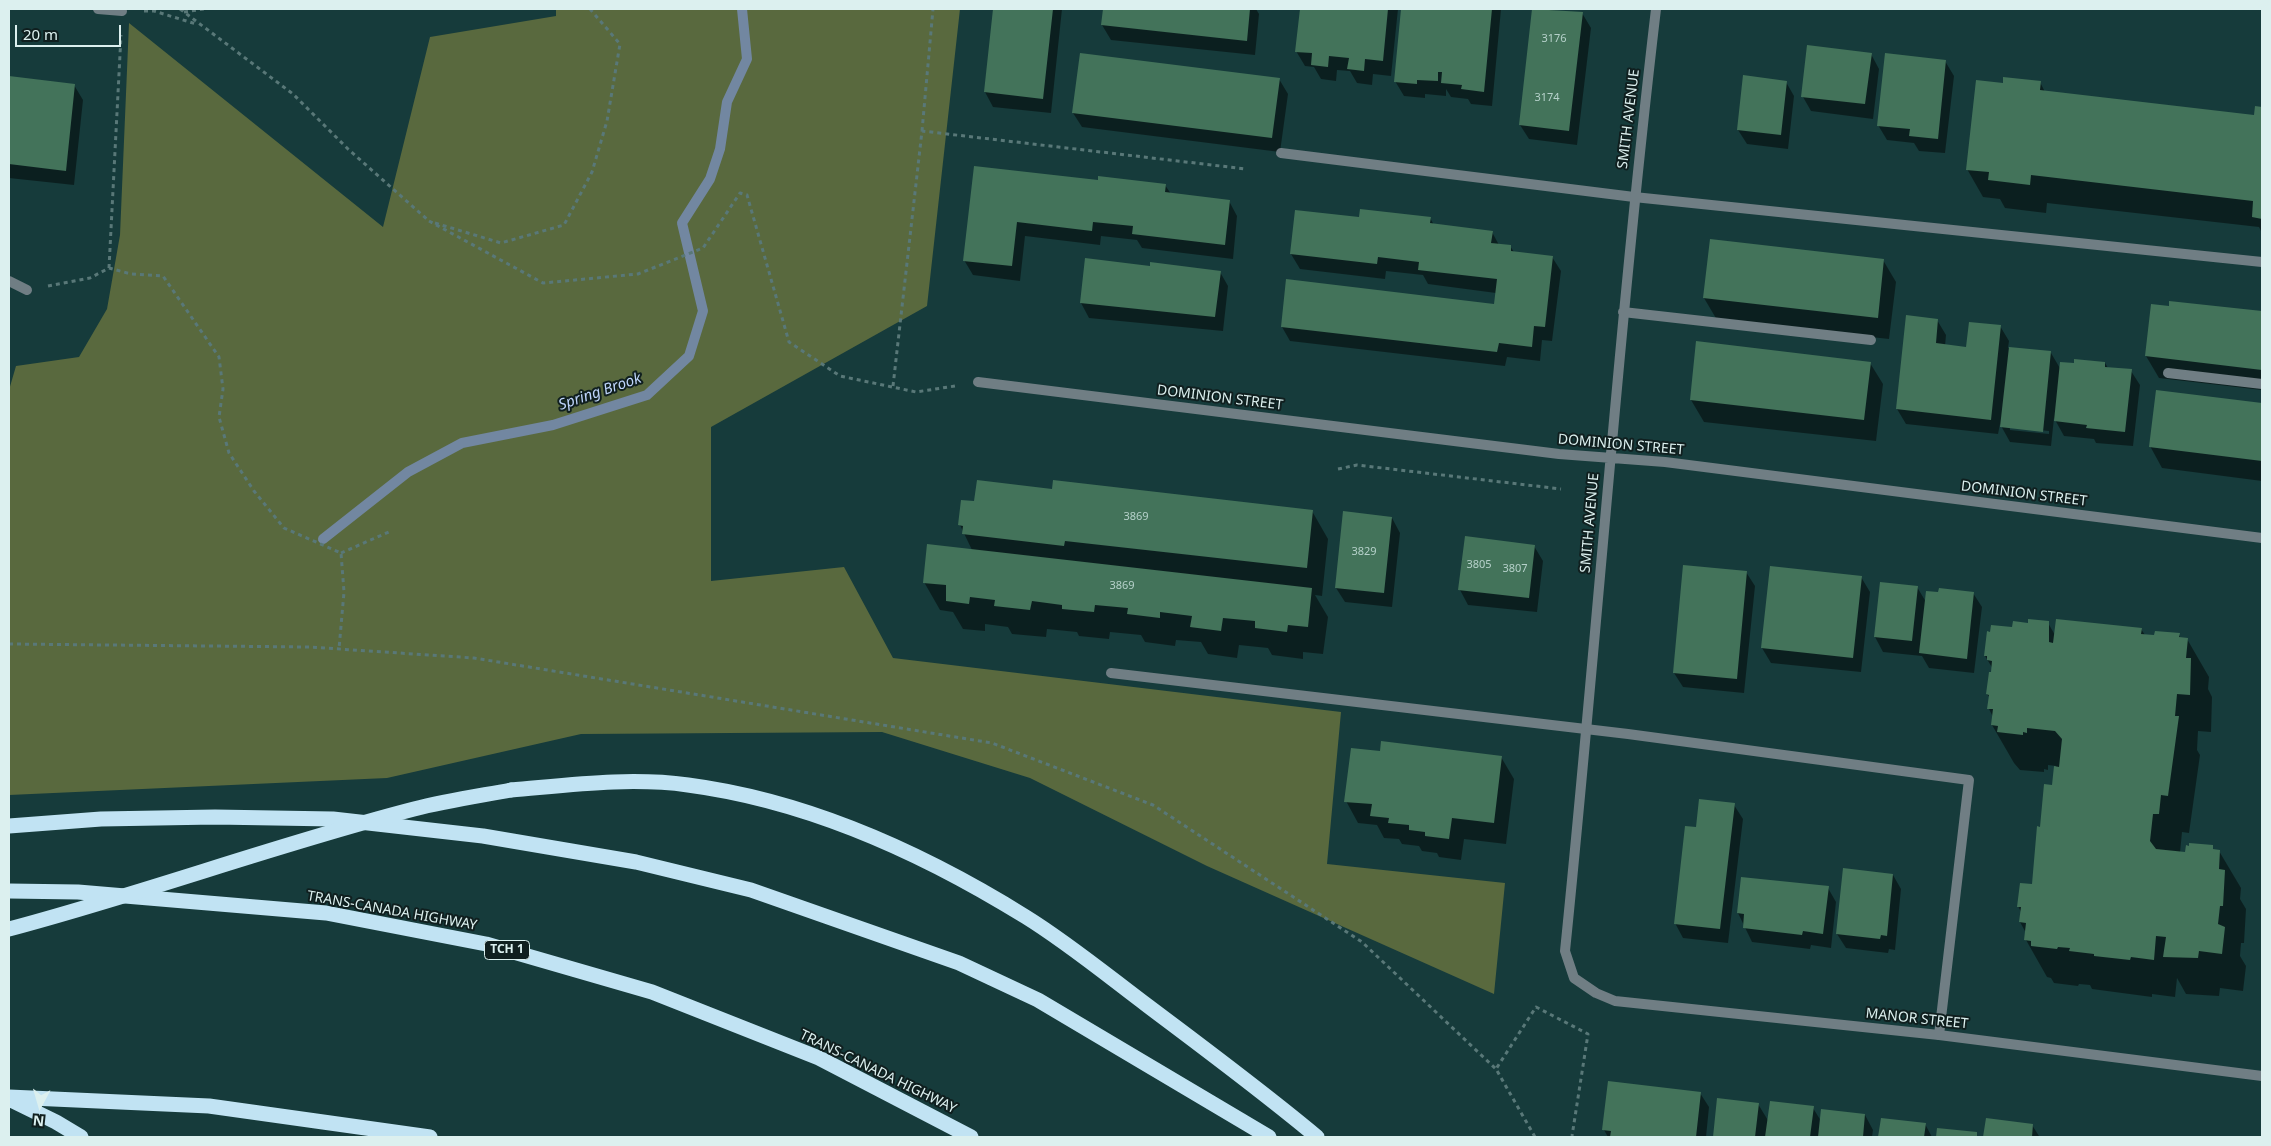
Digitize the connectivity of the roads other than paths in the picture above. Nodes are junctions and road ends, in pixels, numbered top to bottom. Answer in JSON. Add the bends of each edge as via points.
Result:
{"nodes":[{"id":1,"x":98,"y":9,"type":"edge"},
{"id":2,"x":1656,"y":9,"type":"edge"},
{"id":3,"x":122,"y":11,"type":"road end"},
{"id":4,"x":1281,"y":153,"type":"dead end"},
{"id":5,"x":1634,"y":197,"type":"junction"},
{"id":6,"x":2262,"y":262,"type":"edge"},
{"id":7,"x":9,"y":282,"type":"edge"},
{"id":8,"x":27,"y":290,"type":"road end"},
{"id":9,"x":1624,"y":312,"type":"junction"},
{"id":10,"x":1871,"y":340,"type":"dead end"},
{"id":11,"x":2168,"y":373,"type":"dead end"},
{"id":12,"x":978,"y":382,"type":"road end"},
{"id":13,"x":2262,"y":384,"type":"edge"},
{"id":14,"x":1609,"y":459,"type":"junction"},
{"id":15,"x":2262,"y":538,"type":"edge"},
{"id":16,"x":1111,"y":673,"type":"dead end"},
{"id":17,"x":1587,"y":730,"type":"junction"},
{"id":18,"x":9,"y":826,"type":"edge"},
{"id":19,"x":9,"y":892,"type":"edge"},
{"id":20,"x":9,"y":929,"type":"edge"},
{"id":21,"x":1574,"y":978,"type":"joint"},
{"id":22,"x":1939,"y":1035,"type":"junction"},
{"id":23,"x":2262,"y":1076,"type":"edge"},
{"id":24,"x":9,"y":1098,"type":"edge"},
{"id":25,"x":81,"y":1137,"type":"edge"},
{"id":26,"x":430,"y":1137,"type":"edge"},
{"id":27,"x":971,"y":1137,"type":"edge"},
{"id":28,"x":1269,"y":1137,"type":"edge"},
{"id":29,"x":1318,"y":1137,"type":"edge"}],
"edges":[{"from":1,"to":3,"type":"street"},
{"from":2,"to":5,"type":"street","name":"SMITH AVENUE"},
{"from":4,"to":5,"type":"street"},
{"from":5,"to":6,"type":"street"},
{"from":5,"to":9,"type":"street","name":"SMITH AVENUE"},
{"from":7,"to":8,"type":"street"},
{"from":9,"to":10,"type":"street"},
{"from":9,"to":14,"type":"street","name":"SMITH AVENUE"},
{"from":11,"to":13,"type":"street"},
{"from":12,"to":14,"type":"street","name":"DOMINION STREET"},
{"from":14,"to":15,"type":"street","name":"DOMINION STREET","via":[[1665,462]]},
{"from":14,"to":17,"type":"street","name":"SMITH AVENUE"},
{"from":16,"to":17,"type":"street"},
{"from":17,"to":21,"type":"street","name":"SMITH AVENUE","via":[[1565,951]]},
{"from":17,"to":22,"type":"street","via":[[1969,780]]},
{"from":18,"to":28,"type":"highway","via":[[216,817],[333,819],[483,836],[617,859],[751,890],[959,963],[1029,996]]},
{"from":19,"to":27,"type":"highway","name":"TRANS-CANADA HIGHWAY","number":"TCH 1","via":[[78,892],[326,913],[486,944],[652,992],[819,1058]]},
{"from":20,"to":29,"type":"highway","bridge":true,"via":[[94,907],[415,808],[511,790],[607,781],[688,785],[769,801],[855,827],[930,863],[1027,917]]},
{"from":21,"to":22,"type":"street","name":"MANOR STREET","via":[[1596,993],[1615,1000]]},
{"from":22,"to":23,"type":"street","name":"MANOR STREET"},
{"from":24,"to":25,"type":"highway"},
{"from":24,"to":26,"type":"highway","via":[[209,1106]]}]}
